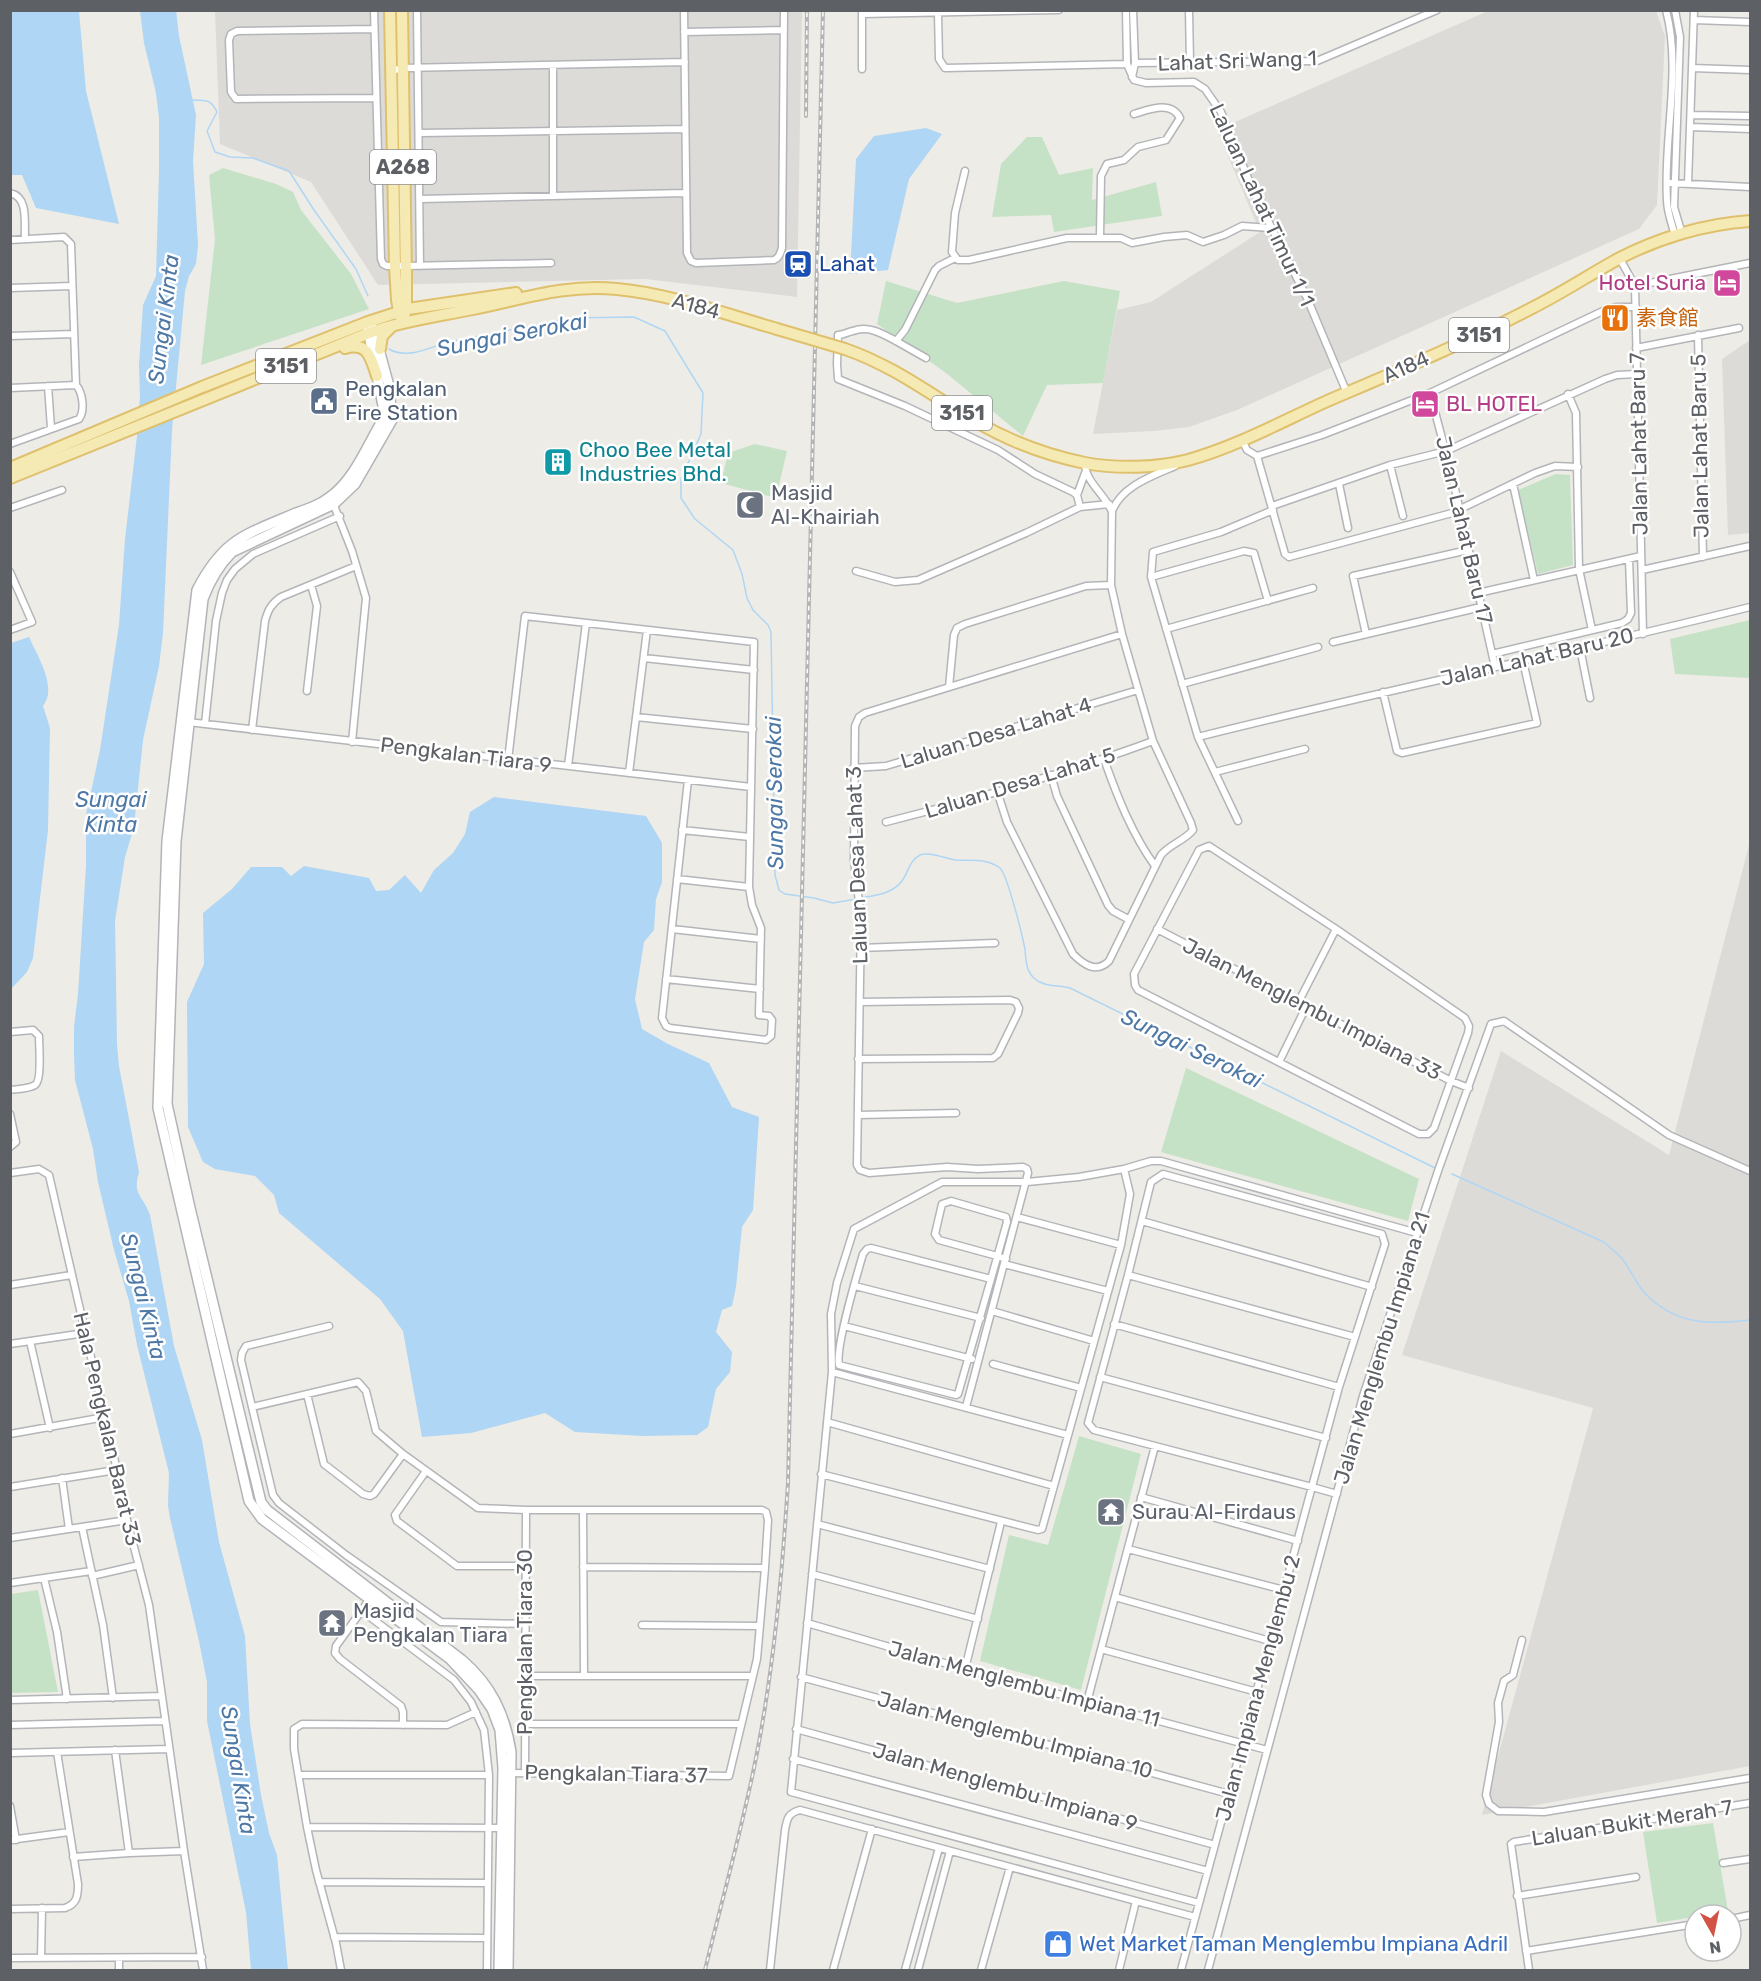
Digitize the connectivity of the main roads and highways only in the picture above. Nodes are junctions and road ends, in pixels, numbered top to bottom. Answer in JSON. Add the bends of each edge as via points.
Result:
{"nodes":[{"id":1,"x":390,"y":10,"type":"edge"},
{"id":2,"x":402,"y":10,"type":"edge"},
{"id":3,"x":1750,"y":221,"type":"edge"},
{"id":4,"x":402,"y":270,"type":"junction"},
{"id":5,"x":544,"y":292,"type":"junction"},
{"id":6,"x":396,"y":293,"type":"junction"},
{"id":7,"x":439,"y":303,"type":"junction"},
{"id":8,"x":382,"y":317,"type":"junction"},
{"id":9,"x":401,"y":317,"type":"junction"},
{"id":10,"x":370,"y":329,"type":"junction"},
{"id":11,"x":317,"y":342,"type":"junction"},
{"id":12,"x":380,"y":349,"type":"road end"},
{"id":13,"x":316,"y":354,"type":"junction"},
{"id":14,"x":279,"y":369,"type":"junction"},
{"id":15,"x":377,"y":376,"type":"road end"},
{"id":16,"x":203,"y":393,"type":"junction"},
{"id":17,"x":105,"y":435,"type":"junction"},
{"id":18,"x":10,"y":468,"type":"edge"},
{"id":19,"x":10,"y":480,"type":"edge"}],
"edges":[{"from":1,"to":4,"type":"main road","number":"A268"},
{"from":2,"to":4,"type":"main road","number":"A268"},
{"from":3,"to":5,"type":"main road","name":"A184","number":"3151","bridge":true,"via":[[1679,235],[1620,259],[1505,322],[1202,456],[1125,466],[1085,468],[1034,449],[974,420],[902,374],[845,349],[632,291],[579,288]]},
{"from":4,"to":6,"type":"main road","number":"A268"},
{"from":4,"to":7,"type":"main road","via":[[415,299]]},
{"from":4,"to":9,"type":"main road","number":"A268"},
{"from":5,"to":7,"type":"main road","number":"3151"},
{"from":5,"to":9,"type":"main road","number":"3151","via":[[473,309]]},
{"from":6,"to":8,"type":"main road"},
{"from":6,"to":9,"type":"main road"},
{"from":7,"to":9,"type":"main road","number":"3151"},
{"from":8,"to":9,"type":"main road","number":"3151"},
{"from":8,"to":10,"type":"main road","number":"3151"},
{"from":9,"to":10,"type":"main road","number":"3151"},
{"from":9,"to":12,"type":"main road","via":[[382,336]]},
{"from":10,"to":11,"type":"main road","number":"3151"},
{"from":10,"to":13,"type":"main road","number":"3151"},
{"from":11,"to":14,"type":"main road","via":[[282,361]]},
{"from":11,"to":16,"type":"main road","number":"3151"},
{"from":13,"to":14,"type":"main road","number":"3151"},
{"from":13,"to":15,"type":"main road","via":[[351,346],[361,348],[369,354]]},
{"from":14,"to":16,"type":"main road","number":"3151"},
{"from":16,"to":17,"type":"main road","number":"3151"},
{"from":17,"to":18,"type":"main road","number":"3151"},
{"from":17,"to":19,"type":"main road","number":"3151"}]}
